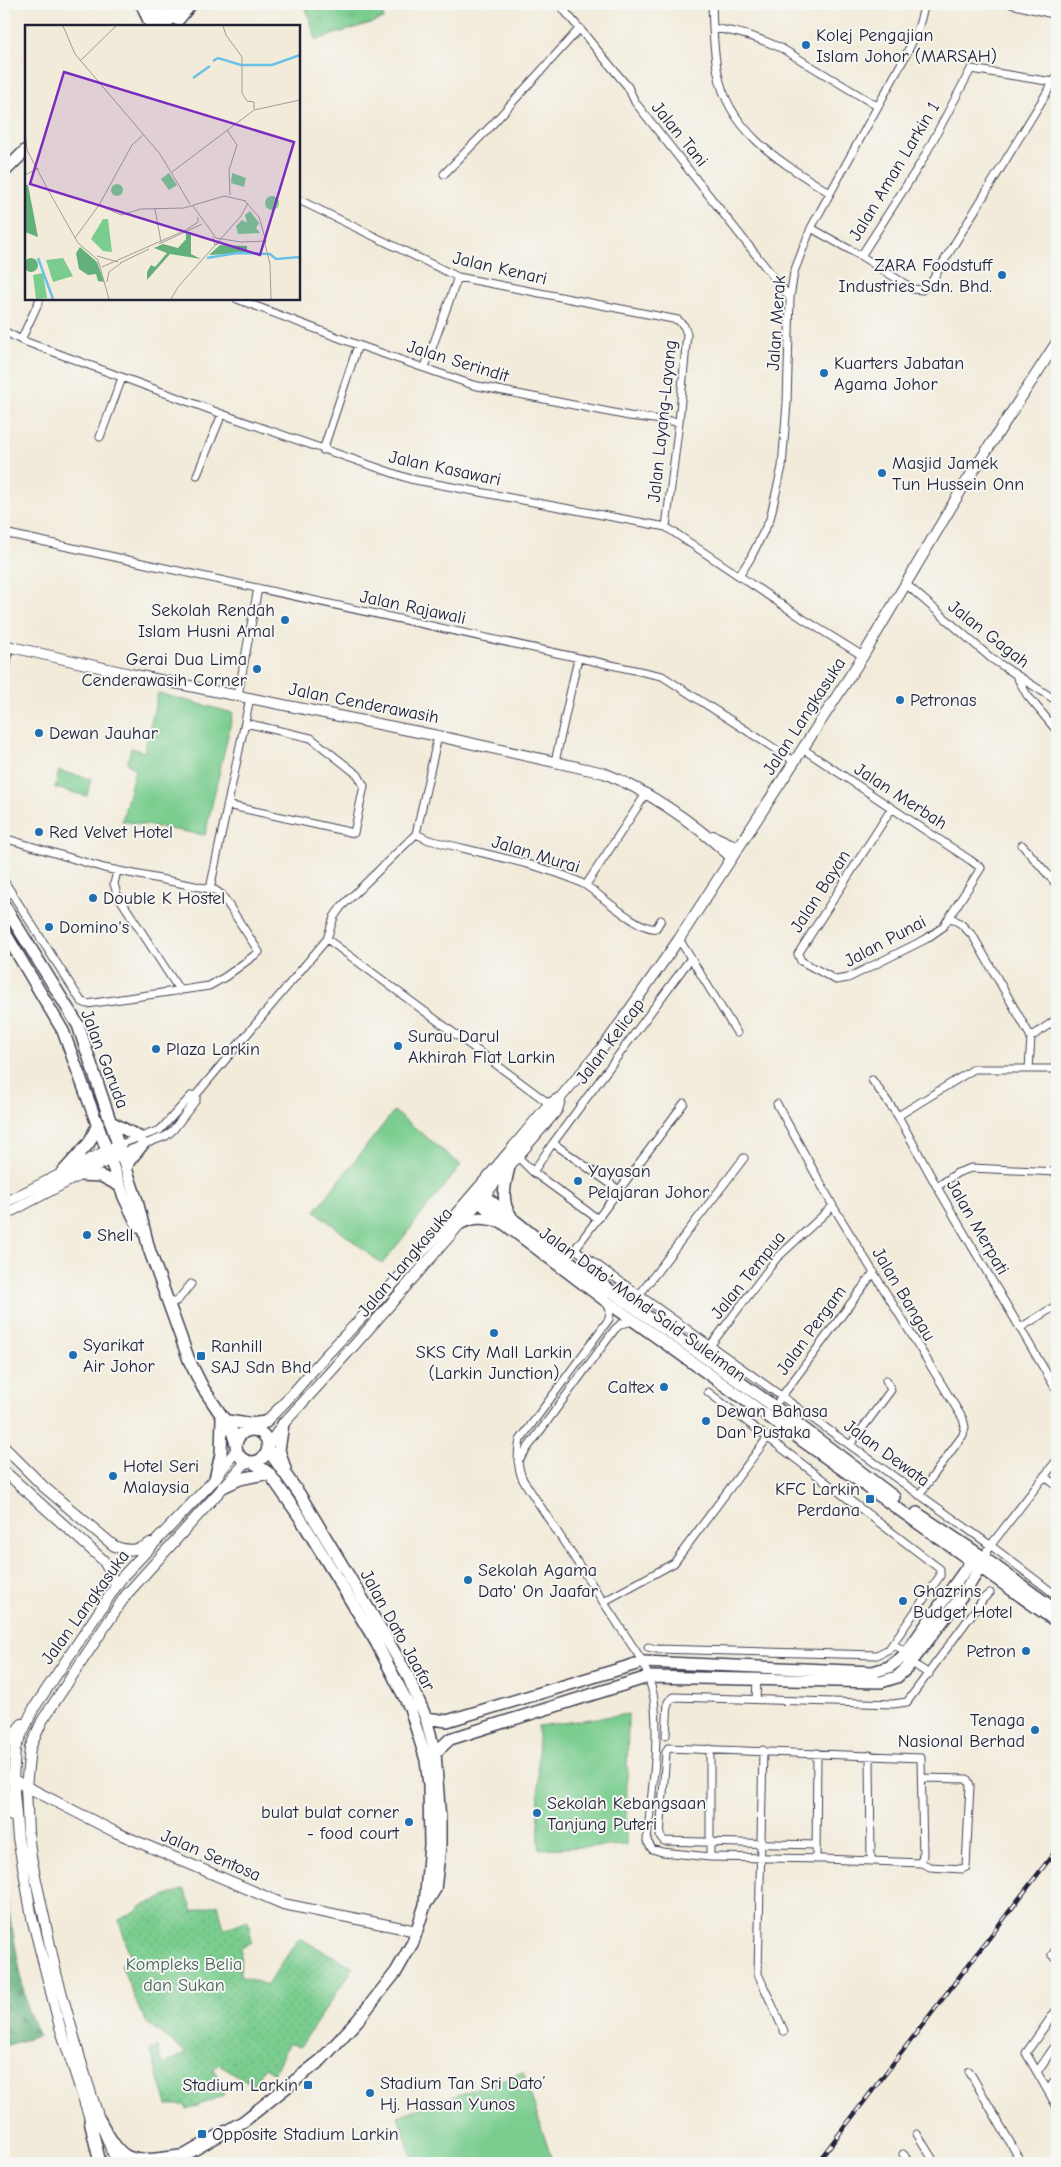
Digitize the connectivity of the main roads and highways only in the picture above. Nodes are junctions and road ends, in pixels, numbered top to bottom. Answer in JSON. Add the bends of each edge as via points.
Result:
{"nodes":[{"id":1,"x":184,"y":5,"type":"edge"},
{"id":2,"x":142,"y":6,"type":"edge"},
{"id":3,"x":151,"y":25,"type":"edge"},
{"id":4,"x":163,"y":25,"type":"edge"},
{"id":5,"x":165,"y":25,"type":"edge"},
{"id":6,"x":173,"y":25,"type":"edge"},
{"id":7,"x":25,"y":143,"type":"edge"},
{"id":8,"x":25,"y":151,"type":"edge"},
{"id":9,"x":4,"y":163,"type":"edge"},
{"id":10,"x":4,"y":172,"type":"edge"},
{"id":11,"x":1057,"y":342,"type":"edge"},
{"id":12,"x":5,"y":646,"type":"edge"},
{"id":13,"x":4,"y":665,"type":"edge"},
{"id":14,"x":704,"y":832,"type":"junction"},
{"id":15,"x":737,"y":847,"type":"junction"},
{"id":16,"x":731,"y":857,"type":"junction"},
{"id":17,"x":4,"y":905,"type":"edge"},
{"id":18,"x":4,"y":931,"type":"edge"},
{"id":19,"x":553,"y":1107,"type":"junction"},
{"id":20,"x":111,"y":1122,"type":"junction"},
{"id":21,"x":98,"y":1124,"type":"junction"},
{"id":22,"x":114,"y":1152,"type":"junction"},
{"id":23,"x":126,"y":1168,"type":"junction"},
{"id":24,"x":509,"y":1168,"type":"junction"},
{"id":25,"x":62,"y":1174,"type":"junction"},
{"id":26,"x":81,"y":1175,"type":"junction"},
{"id":27,"x":120,"y":1186,"type":"junction"},
{"id":28,"x":479,"y":1196,"type":"junction"},
{"id":29,"x":4,"y":1203,"type":"edge"},
{"id":30,"x":4,"y":1215,"type":"edge"},
{"id":31,"x":502,"y":1222,"type":"junction"},
{"id":32,"x":516,"y":1222,"type":"junction"},
{"id":33,"x":458,"y":1224,"type":"junction"},
{"id":34,"x":145,"y":1238,"type":"junction"},
{"id":35,"x":702,"y":1362,"type":"junction"},
{"id":36,"x":223,"y":1416,"type":"junction"},
{"id":37,"x":266,"y":1422,"type":"junction"},
{"id":38,"x":283,"y":1424,"type":"junction"},
{"id":39,"x":253,"y":1430,"type":"junction"},
{"id":40,"x":237,"y":1447,"type":"junction"},
{"id":41,"x":268,"y":1447,"type":"junction"},
{"id":42,"x":4,"y":1448,"type":"edge"},
{"id":43,"x":250,"y":1461,"type":"junction"},
{"id":44,"x":4,"y":1470,"type":"edge"},
{"id":45,"x":269,"y":1473,"type":"junction"},
{"id":46,"x":287,"y":1475,"type":"junction"},
{"id":47,"x":219,"y":1483,"type":"junction"},
{"id":48,"x":163,"y":1534,"type":"junction"},
{"id":49,"x":982,"y":1556,"type":"junction"},
{"id":50,"x":116,"y":1586,"type":"junction"},
{"id":51,"x":1057,"y":1611,"type":"edge"},
{"id":52,"x":1057,"y":1622,"type":"edge"},
{"id":53,"x":909,"y":1658,"type":"junction"},
{"id":54,"x":29,"y":1717,"type":"junction"},
{"id":55,"x":426,"y":1718,"type":"junction"},
{"id":56,"x":4,"y":1746,"type":"edge"},
{"id":57,"x":435,"y":1753,"type":"junction"},
{"id":58,"x":8,"y":1777,"type":"edge"},
{"id":59,"x":26,"y":1786,"type":"junction"},
{"id":60,"x":4,"y":1792,"type":"edge"},
{"id":61,"x":18,"y":1838,"type":"junction"},
{"id":62,"x":425,"y":1905,"type":"junction"},
{"id":63,"x":417,"y":1931,"type":"junction"},
{"id":64,"x":95,"y":2120,"type":"junction"},
{"id":65,"x":174,"y":2160,"type":"edge"},
{"id":66,"x":100,"y":2163,"type":"edge"},
{"id":67,"x":106,"y":2163,"type":"edge"},
{"id":68,"x":117,"y":2163,"type":"edge"}],
"edges":[{"from":1,"to":2,"type":"main road","via":[[164,13]]},
{"from":1,"to":5,"type":"main road"},
{"from":1,"to":6,"type":"main road"},
{"from":2,"to":3,"type":"main road"},
{"from":2,"to":4,"type":"main road"},
{"from":7,"to":9,"type":"main road"},
{"from":8,"to":10,"type":"main road"},
{"from":11,"to":15,"type":"main road","name":"Jalan Langkasuka","via":[[964,487],[864,656]]},
{"from":12,"to":13,"type":"main road"},
{"from":12,"to":14,"type":"main road","name":"Jalan Cenderawasih","via":[[604,773],[646,794]]},
{"from":14,"to":15,"type":"main road","name":"Jalan Cenderawasih"},
{"from":14,"to":16,"type":"main road","name":"Jalan Cenderawasih"},
{"from":15,"to":16,"type":"main road","name":"Jalan Langkasuka"},
{"from":16,"to":19,"type":"main road","name":"Jalan Langkasuka","via":[[607,1042]]},
{"from":17,"to":20,"type":"main road","name":"Jalan Garuda","via":[[78,1025]]},
{"from":18,"to":21,"type":"main road","name":"Jalan Garuda","via":[[63,1031]]},
{"from":19,"to":24,"type":"main road","name":"Jalan Langkasuka"},
{"from":19,"to":28,"type":"main road","name":"Jalan Langkasuka"},
{"from":20,"to":22,"type":"main road","name":"Jalan Garuda"},
{"from":20,"to":23,"type":"main road","via":[[141,1141]]},
{"from":21,"to":22,"type":"main road","name":"Jalan Garuda"},
{"from":21,"to":25,"type":"main road","via":[[89,1143]]},
{"from":22,"to":23,"type":"main road","name":"Jalan Garuda"},
{"from":22,"to":25,"type":"main road"},
{"from":22,"to":26,"type":"main road"},
{"from":22,"to":27,"type":"main road","name":"Jalan Garuda"},
{"from":23,"to":34,"type":"main road","name":"Jalan Garuda"},
{"from":24,"to":28,"type":"main road","name":"Jalan Langkasuka"},
{"from":24,"to":32,"type":"main road","via":[[505,1183],[506,1203],[508,1213]]},
{"from":25,"to":29,"type":"main road"},
{"from":26,"to":27,"type":"main road","via":[[101,1176]]},
{"from":26,"to":30,"type":"main road"},
{"from":27,"to":34,"type":"main road","name":"Jalan Garuda"},
{"from":28,"to":31,"type":"main road","name":"Jalan Dato' Mohd Said Suleiman"},
{"from":28,"to":32,"type":"main road","name":"Jalan Dato' Mohd Said Suleiman"},
{"from":28,"to":33,"type":"main road","name":"Jalan Langkasuka"},
{"from":28,"to":37,"type":"main road","name":"Jalan Langkasuka"},
{"from":31,"to":33,"type":"main road","via":[[472,1217]]},
{"from":31,"to":35,"type":"main road","name":"Jalan Dato' Mohd Said Suleiman","via":[[606,1301]]},
{"from":32,"to":35,"type":"main road","name":"Jalan Dato' Mohd Said Suleiman"},
{"from":33,"to":38,"type":"main road","name":"Jalan Langkasuka","via":[[387,1310]]},
{"from":34,"to":36,"type":"main road","name":"Jalan Garuda","via":[[191,1364]]},
{"from":35,"to":49,"type":"main road","name":"Jalan Dato' Mohd Said Suleiman"},
{"from":35,"to":49,"type":"main road","name":"Jalan Dato' Mohd Said Suleiman","via":[[778,1402],[904,1505]]},
{"from":36,"to":37,"type":"main road","via":[[248,1424]]},
{"from":36,"to":39,"type":"main road"},
{"from":36,"to":40,"type":"main road","name":"Jalan Garuda"},
{"from":36,"to":47,"type":"main road"},
{"from":37,"to":39,"type":"main road","name":"Jalan Langkasuka"},
{"from":38,"to":41,"type":"main road","name":"Jalan Langkasuka"},
{"from":38,"to":46,"type":"main road","via":[[279,1450]]},
{"from":39,"to":40,"type":"main road","via":[[241,1434]]},
{"from":39,"to":41,"type":"main road","via":[[264,1435]]},
{"from":40,"to":43,"type":"main road","via":[[242,1458]]},
{"from":40,"to":47,"type":"main road","name":"Jalan Langkasuka"},
{"from":41,"to":43,"type":"main road","via":[[262,1458]]},
{"from":41,"to":46,"type":"main road","name":"Jalan Dato Jaafar"},
{"from":42,"to":48,"type":"main road","via":[[44,1487],[119,1548],[143,1549]]},
{"from":43,"to":45,"type":"main road","name":"Jalan Dato Jaafar"},
{"from":43,"to":47,"type":"main road"},
{"from":44,"to":50,"type":"main road","via":[[32,1499],[103,1560]]},
{"from":45,"to":47,"type":"main road"},
{"from":45,"to":62,"type":"main road","name":"Jalan Dato Jaafar","via":[[370,1632],[410,1708],[430,1785]]},
{"from":46,"to":55,"type":"main road","name":"Jalan Dato Jaafar","via":[[407,1674]]},
{"from":47,"to":48,"type":"main road","name":"Jalan Langkasuka"},
{"from":47,"to":59,"type":"main road","via":[[126,1595],[42,1720],[30,1748]]},
{"from":48,"to":50,"type":"main road","name":"Jalan Langkasuka"},
{"from":49,"to":51,"type":"main road","name":"Jalan Dato' Mohd Said Suleiman"},
{"from":49,"to":52,"type":"main road","name":"Jalan Dato' Mohd Said Suleiman"},
{"from":49,"to":53,"type":"main road","via":[[966,1590]]},
{"from":50,"to":54,"type":"main road","name":"Jalan Langkasuka"},
{"from":53,"to":55,"type":"main road","via":[[873,1672],[643,1662],[446,1721]]},
{"from":53,"to":57,"type":"main road","via":[[896,1677],[881,1682],[648,1677],[450,1739]]},
{"from":54,"to":56,"type":"main road"},
{"from":54,"to":58,"type":"main road","name":"Jalan Langkasuka","via":[[15,1748]]},
{"from":55,"to":57,"type":"main road","name":"Jalan Dato Jaafar"},
{"from":57,"to":62,"type":"main road","name":"Jalan Dato Jaafar","via":[[440,1794],[440,1846],[435,1889]]},
{"from":58,"to":59,"type":"main road","name":"Jalan Sentosa"},
{"from":58,"to":61,"type":"main road","name":"Jalan Langkasuka"},
{"from":59,"to":63,"type":"main road","name":"Jalan Sentosa","via":[[115,1832],[283,1904]]},
{"from":59,"to":64,"type":"main road","via":[[31,1856],[56,1973]]},
{"from":60,"to":61,"type":"main road"},
{"from":61,"to":64,"type":"main road","via":[[32,1918],[49,1987],[60,2027]]},
{"from":62,"to":63,"type":"main road","name":"Jalan Dato Jaafar"},
{"from":63,"to":65,"type":"main road","name":"Jalan Dato Jaafar","via":[[403,1960],[378,1996],[321,2060],[244,2121]]},
{"from":64,"to":65,"type":"main road","via":[[125,2159],[136,2162]]},
{"from":64,"to":66,"type":"main road"},
{"from":64,"to":67,"type":"main road"},
{"from":64,"to":68,"type":"main road"}]}
